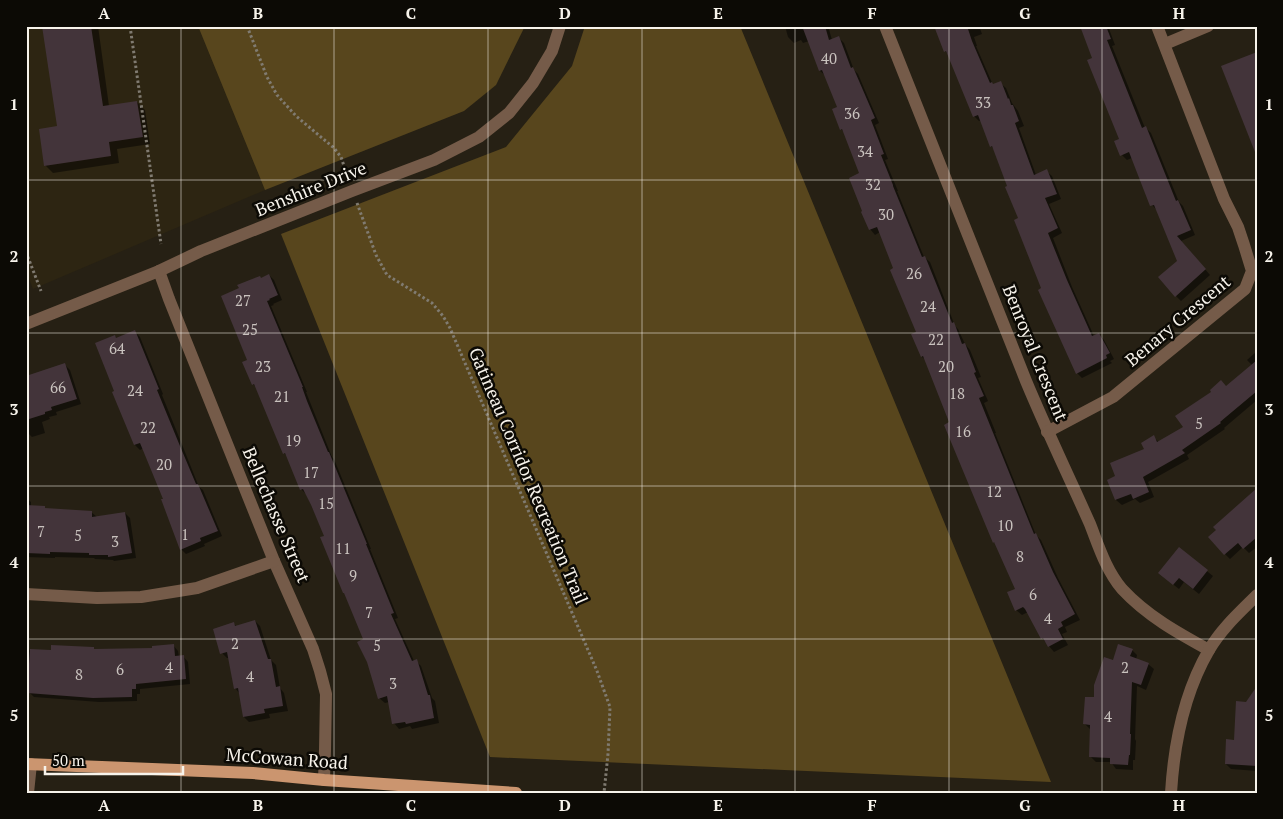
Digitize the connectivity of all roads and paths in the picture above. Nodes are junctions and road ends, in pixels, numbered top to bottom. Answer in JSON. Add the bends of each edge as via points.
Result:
{"nodes":[{"id":1,"x":130,"y":26,"type":"edge"},
{"id":2,"x":247,"y":26,"type":"edge"},
{"id":3,"x":560,"y":26,"type":"edge"},
{"id":4,"x":885,"y":26,"type":"edge"},
{"id":5,"x":1157,"y":26,"type":"edge"},
{"id":6,"x":1208,"y":26,"type":"edge"},
{"id":7,"x":1164,"y":44,"type":"junction"},
{"id":8,"x":349,"y":182,"type":"dead end"},
{"id":9,"x":356,"y":201,"type":"dead end"},
{"id":10,"x":161,"y":244,"type":"dead end"},
{"id":11,"x":26,"y":252,"type":"edge"},
{"id":12,"x":159,"y":271,"type":"junction"},
{"id":13,"x":41,"y":292,"type":"dead end"},
{"id":14,"x":26,"y":324,"type":"edge"},
{"id":15,"x":1047,"y":432,"type":"junction"},
{"id":16,"x":274,"y":561,"type":"junction"},
{"id":17,"x":26,"y":594,"type":"edge"},
{"id":18,"x":1257,"y":595,"type":"edge"},
{"id":19,"x":1209,"y":650,"type":"junction"},
{"id":20,"x":28,"y":764,"type":"edge"},
{"id":21,"x":324,"y":780,"type":"junction"},
{"id":22,"x":28,"y":793,"type":"edge"},
{"id":23,"x":516,"y":793,"type":"edge"},
{"id":24,"x":604,"y":793,"type":"edge"},
{"id":25,"x":1171,"y":793,"type":"edge"}],
"edges":[{"from":1,"to":10,"type":"path"},
{"from":2,"to":8,"type":"path","via":[[277,95],[334,148],[341,157]]},
{"from":3,"to":12,"type":"street","name":"Benshire Drive","via":[[552,51],[533,83],[509,113],[479,137],[434,160],[201,251]]},
{"from":4,"to":15,"type":"street","name":"Benroyal Crescent"},
{"from":5,"to":7,"type":"street","name":"Benary Crescent"},
{"from":6,"to":7,"type":"street"},
{"from":7,"to":15,"type":"street","name":"Benary Crescent","via":[[1238,227],[1252,271],[1245,289],[1113,398]]},
{"from":9,"to":24,"type":"path","name":"Gatineau Corridor Recreation Trail","via":[[387,275],[432,303],[450,328],[597,672],[610,707]]},
{"from":11,"to":13,"type":"path"},
{"from":12,"to":14,"type":"street","name":"Benshire Drive"},
{"from":12,"to":16,"type":"street","name":"Bellechasse Street"},
{"from":15,"to":19,"type":"street","name":"Benroyal Crescent","via":[[1106,564],[1118,583],[1151,616]]},
{"from":16,"to":17,"type":"street","via":[[197,588],[141,597]]},
{"from":16,"to":21,"type":"street","name":"Bellechasse Street","via":[[313,649],[326,694]]},
{"from":18,"to":19,"type":"street","via":[[1229,623]]},
{"from":19,"to":25,"type":"street","via":[[1178,730]]},
{"from":20,"to":21,"type":"main road","name":"McCowan Road","via":[[253,773]]},
{"from":20,"to":22,"type":"street"},
{"from":21,"to":23,"type":"main road","name":"McCowan Road"}]}
